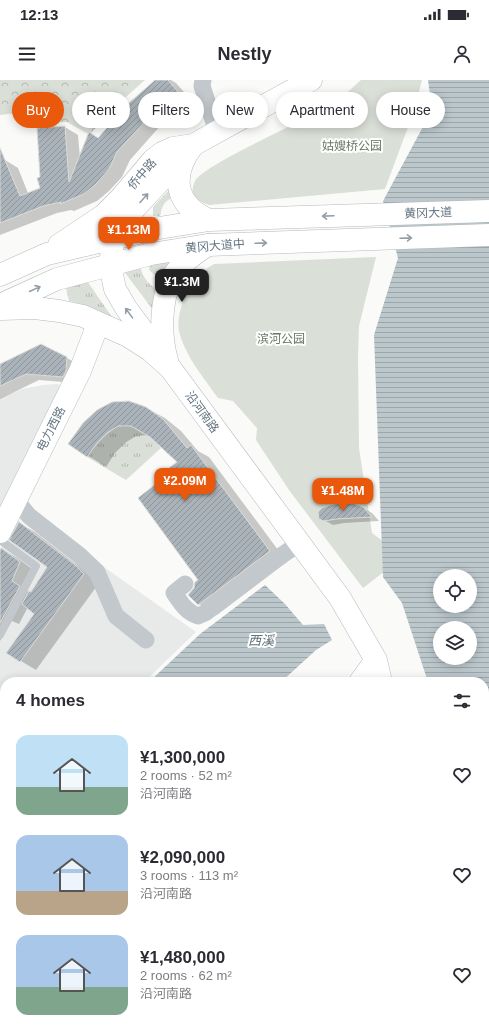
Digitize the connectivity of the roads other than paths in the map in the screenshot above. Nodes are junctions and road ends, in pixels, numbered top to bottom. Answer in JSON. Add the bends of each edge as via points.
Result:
{"nodes":[{"id":1,"x":203,"y":80,"type":"edge"},
{"id":2,"x":311,"y":80,"type":"edge"},
{"id":3,"x":217,"y":132,"type":"junction"},
{"id":4,"x":193,"y":145,"type":"junction"},
{"id":5,"x":489,"y":211,"type":"edge"},
{"id":6,"x":367,"y":215,"type":"joint"},
{"id":7,"x":208,"y":220,"type":"junction"},
{"id":8,"x":489,"y":236,"type":"edge"},
{"id":9,"x":114,"y":239,"type":"junction"},
{"id":10,"x":367,"y":240,"type":"joint"},
{"id":11,"x":208,"y":245,"type":"junction"},
{"id":12,"x":47,"y":254,"type":"junction"},
{"id":13,"x":110,"y":265,"type":"junction"},
{"id":14,"x":0,"y":275,"type":"edge"},
{"id":15,"x":0,"y":305,"type":"edge"},
{"id":16,"x":0,"y":310,"type":"edge"},
{"id":17,"x":98,"y":324,"type":"junction"},
{"id":18,"x":169,"y":367,"type":"junction"},
{"id":19,"x":16,"y":500,"type":"junction"},
{"id":20,"x":0,"y":532,"type":"edge"},
{"id":21,"x":0,"y":540,"type":"edge"},
{"id":22,"x":300,"y":543,"type":"junction"},
{"id":23,"x":185,"y":584,"type":"dead end"},
{"id":24,"x":0,"y":635,"type":"edge"},
{"id":25,"x":146,"y":640,"type":"dead end"},
{"id":26,"x":376,"y":660,"type":"junction"},
{"id":27,"x":364,"y":677,"type":"edge"},
{"id":28,"x":380,"y":677,"type":"edge"}],
"edges":[{"from":1,"to":3,"type":"street","via":[[202,86]]},
{"from":2,"to":3,"type":"main road","name":"侨中路"},
{"from":3,"to":4,"type":"main road","name":"侨中路"},
{"from":4,"to":7,"type":"main road","via":[[183,162],[178,185],[182,198],[189,207]]},
{"from":9,"to":4,"type":"main road","name":"沿河南路","one_way":true,"via":[[121,223]]},
{"from":4,"to":12,"type":"main road","name":"侨中路","via":[[173,148],[152,160],[104,215]]},
{"from":5,"to":6,"type":"main road","name":"黄冈大道"},
{"from":6,"to":7,"type":"main road","name":"黄冈大道中","one_way":true},
{"from":7,"to":9,"type":"main road","name":"黄冈大道中"},
{"from":10,"to":8,"type":"main road","name":"黄冈大道","one_way":true},
{"from":9,"to":12,"type":"main road","name":"黄冈大道中"},
{"from":9,"to":13,"type":"main road","name":"沿河南路"},
{"from":11,"to":10,"type":"main road","name":"黄冈大道中","one_way":true},
{"from":11,"to":13,"type":"main road","name":"黄冈大道中","via":[[151,254]]},
{"from":11,"to":18,"type":"main road","via":[[183,264],[172,278],[166,295],[162,331]]},
{"from":12,"to":14,"type":"main road","name":"黄冈大道中"},
{"from":15,"to":13,"type":"main road","name":"黄冈大道中","one_way":true,"via":[[57,279]]},
{"from":18,"to":13,"type":"main road","name":"沿河南路","one_way":true,"via":[[115,289]]},
{"from":16,"to":17,"type":"main road","via":[[35,308],[60,311],[83,316]]},
{"from":17,"to":18,"type":"main road","via":[[128,336],[150,350]]},
{"from":17,"to":19,"type":"main road","name":"电力西路","via":[[80,372]]},
{"from":18,"to":22,"type":"main road","name":"沿河南路"},
{"from":19,"to":20,"type":"main road","name":"电力西路"},
{"from":19,"to":25,"type":"street","via":[[29,516],[97,572],[116,616]]},
{"from":21,"to":24,"type":"lane","via":[[36,566]]},
{"from":22,"to":23,"type":"street","via":[[198,616],[185,608],[174,593]]},
{"from":22,"to":26,"type":"main road","name":"沿河南路","via":[[340,598]]},
{"from":26,"to":27,"type":"main road"},
{"from":26,"to":28,"type":"main road","name":"沿河南路"}]}
